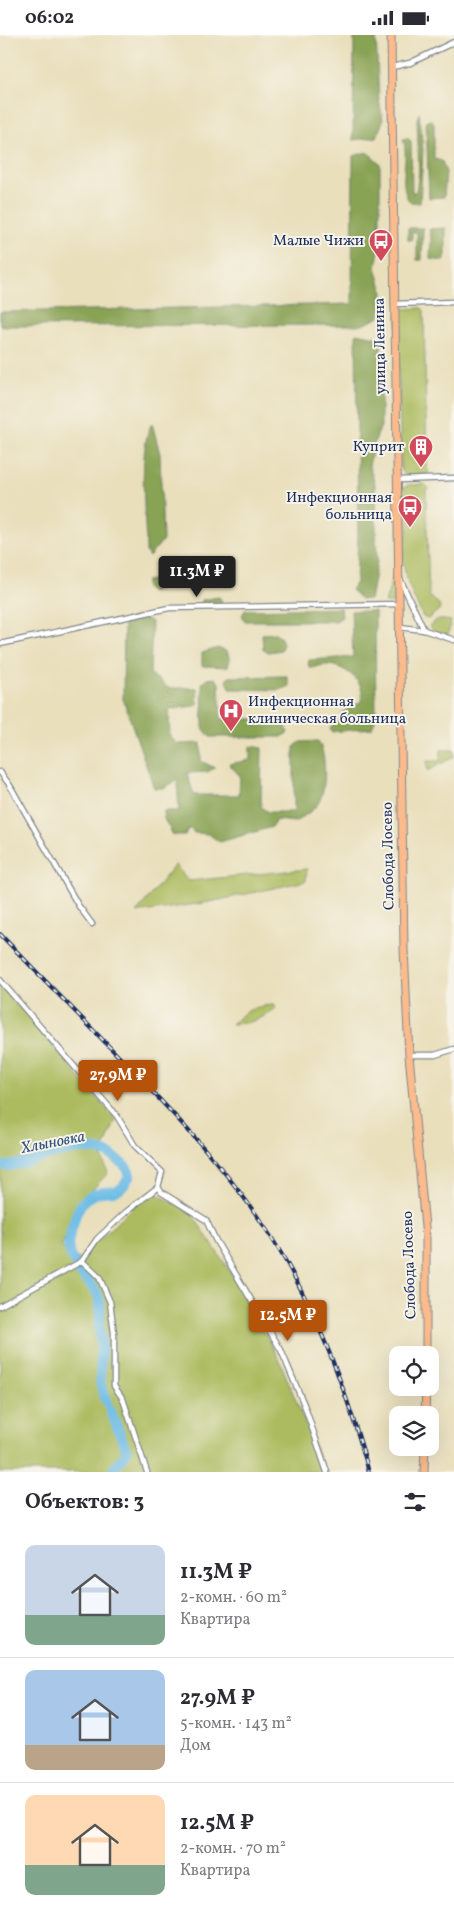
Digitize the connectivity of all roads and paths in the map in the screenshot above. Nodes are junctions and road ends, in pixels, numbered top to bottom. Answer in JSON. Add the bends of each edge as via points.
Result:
{"nodes":[{"id":1,"x":391,"y":35,"type":"edge"},
{"id":2,"x":454,"y":42,"type":"edge"},
{"id":3,"x":392,"y":67,"type":"junction"},
{"id":4,"x":454,"y":302,"type":"edge"},
{"id":5,"x":394,"y":304,"type":"junction"},
{"id":6,"x":454,"y":478,"type":"edge"},
{"id":7,"x":398,"y":480,"type":"junction"},
{"id":8,"x":399,"y":579,"type":"junction"},
{"id":9,"x":399,"y":604,"type":"junction"},
{"id":10,"x":399,"y":627,"type":"junction"},
{"id":11,"x":424,"y":630,"type":"junction"},
{"id":12,"x":454,"y":640,"type":"edge"},
{"id":13,"x":0,"y":644,"type":"edge"},
{"id":14,"x":398,"y":656,"type":"joint"},
{"id":15,"x":0,"y":772,"type":"edge"},
{"id":16,"x":92,"y":924,"type":"dead end"},
{"id":17,"x":0,"y":980,"type":"edge"},
{"id":18,"x":454,"y":1049,"type":"edge"},
{"id":19,"x":409,"y":1055,"type":"junction"},
{"id":20,"x":158,"y":1187,"type":"junction"},
{"id":21,"x":82,"y":1261,"type":"junction"},
{"id":22,"x":0,"y":1305,"type":"edge"},
{"id":23,"x":426,"y":1346,"type":"edge"},
{"id":24,"x":425,"y":1456,"type":"edge"},
{"id":25,"x":146,"y":1472,"type":"edge"},
{"id":26,"x":327,"y":1472,"type":"edge"},
{"id":27,"x":424,"y":1472,"type":"edge"}],
"edges":[{"from":1,"to":3,"type":"main road","name":"улица Ленина"},
{"from":2,"to":3,"type":"street","via":[[410,63]]},
{"from":3,"to":5,"type":"main road","name":"улица Ленина"},
{"from":4,"to":5,"type":"street"},
{"from":5,"to":7,"type":"main road","name":"улица Ленина"},
{"from":6,"to":7,"type":"street"},
{"from":7,"to":8,"type":"main road","name":"улица Ленина"},
{"from":8,"to":9,"type":"main road","name":"улица Ленина"},
{"from":8,"to":11,"type":"street"},
{"from":9,"to":10,"type":"main road","name":"улица Ленина"},
{"from":9,"to":13,"type":"street","via":[[169,608]]},
{"from":10,"to":11,"type":"street"},
{"from":10,"to":14,"type":"main road","name":"улица Ленина"},
{"from":11,"to":12,"type":"street"},
{"from":14,"to":19,"type":"main road","name":"Слобода Лосево"},
{"from":15,"to":16,"type":"street"},
{"from":17,"to":20,"type":"street","via":[[117,1116],[135,1146],[162,1172]]},
{"from":18,"to":19,"type":"street","via":[[435,1055]]},
{"from":19,"to":23,"type":"main road","name":"Слобода Лосево","via":[[426,1238]]},
{"from":20,"to":21,"type":"street","via":[[97,1239]]},
{"from":20,"to":26,"type":"street","via":[[206,1220],[281,1350]]},
{"from":21,"to":22,"type":"street"},
{"from":21,"to":25,"type":"street","via":[[99,1277],[110,1302],[114,1333],[114,1385],[123,1399]]},
{"from":24,"to":27,"type":"main road"}]}
